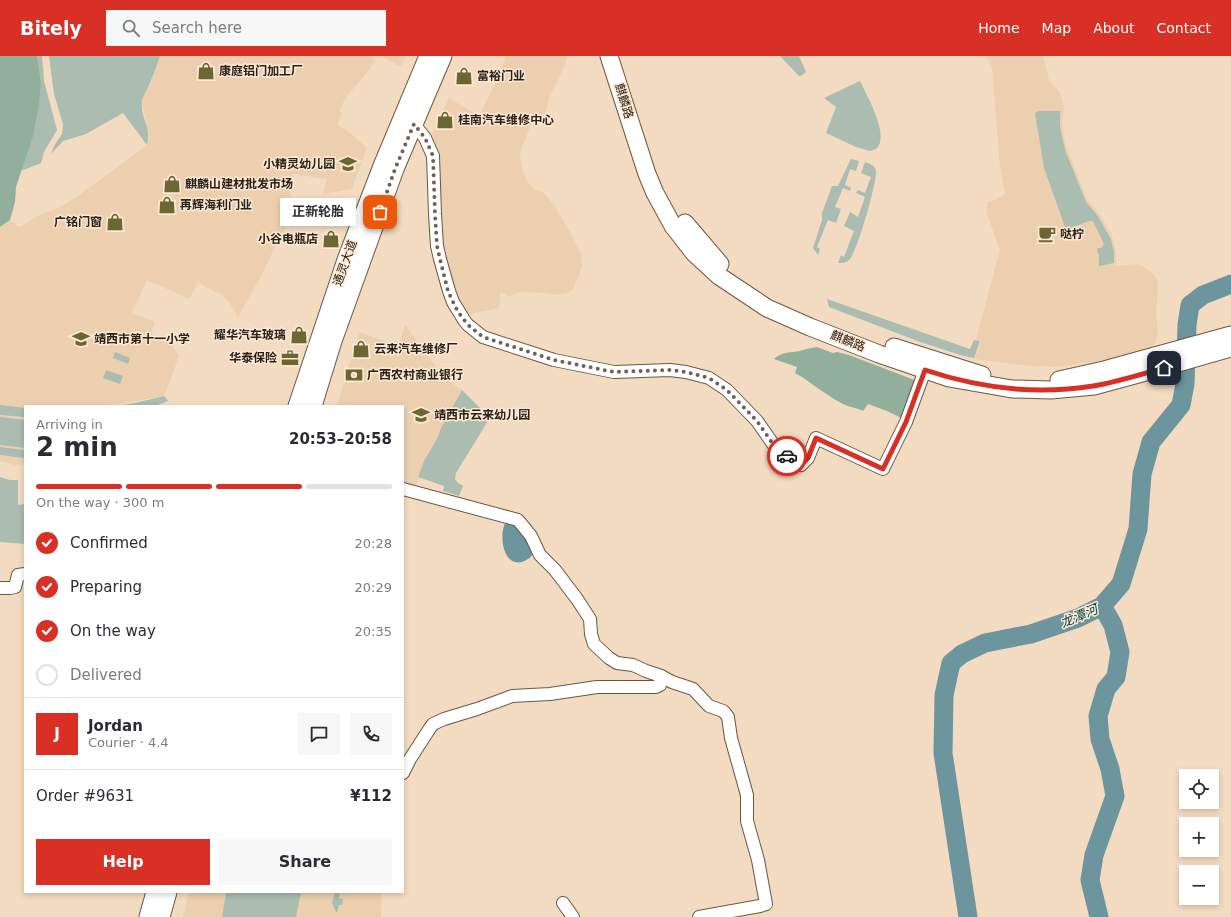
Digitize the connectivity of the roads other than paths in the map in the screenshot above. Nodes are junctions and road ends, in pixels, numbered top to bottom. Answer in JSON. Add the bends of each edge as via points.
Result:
{"nodes":[{"id":1,"x":428,"y":56,"type":"edge"},
{"id":2,"x":443,"y":56,"type":"edge"},
{"id":3,"x":610,"y":56,"type":"edge"},
{"id":4,"x":620,"y":56,"type":"edge"},
{"id":5,"x":414,"y":124,"type":"junction"},
{"id":6,"x":1231,"y":334,"type":"edge"},
{"id":7,"x":1222,"y":346,"type":"edge"},
{"id":8,"x":1158,"y":362,"type":"junction"},
{"id":9,"x":925,"y":370,"type":"junction"},
{"id":10,"x":297,"y":405,"type":"edge"},
{"id":11,"x":313,"y":405,"type":"edge"},
{"id":12,"x":404,"y":489,"type":"edge"},
{"id":13,"x":24,"y":574,"type":"edge"},
{"id":14,"x":0,"y":588,"type":"edge"},
{"id":15,"x":661,"y":676,"type":"junction"},
{"id":16,"x":404,"y":771,"type":"edge"},
{"id":17,"x":155,"y":893,"type":"edge"},
{"id":18,"x":168,"y":893,"type":"edge"},
{"id":19,"x":563,"y":903,"type":"dead end"},
{"id":20,"x":148,"y":917,"type":"edge"},
{"id":21,"x":161,"y":917,"type":"edge"},
{"id":22,"x":573,"y":917,"type":"edge"},
{"id":23,"x":699,"y":917,"type":"edge"}],
"edges":[{"from":1,"to":10,"type":"main road","name":"通灵大道","via":[[347,257]]},
{"from":2,"to":5,"type":"main road","name":"通灵大道"},
{"from":3,"to":9,"type":"main road","name":"麒麟路","via":[[655,193],[673,226],[694,253],[719,276],[767,308]]},
{"from":4,"to":8,"type":"main road","name":"麒麟路","via":[[658,170],[673,204],[692,232],[722,265],[763,294],[831,327],[954,367],[1008,381],[1051,381]]},
{"from":5,"to":9,"type":"street","via":[[425,138],[433,156],[437,246],[448,291],[464,320],[483,337],[554,360],[614,372],[670,370],[709,378],[727,390],[757,421],[773,444],[801,465],[808,458],[816,438],[883,469],[906,422]]},
{"from":5,"to":11,"type":"main road","name":"通灵大道","via":[[359,268]]},
{"from":6,"to":7,"type":"main road","name":"麒麟路"},
{"from":7,"to":8,"type":"main road","name":"麒麟路"},
{"from":8,"to":9,"type":"main road","name":"麒麟路","via":[[1094,386],[1051,390],[993,386],[949,378]]},
{"from":12,"to":15,"type":"street","via":[[518,520],[531,536],[540,555],[567,585],[590,619],[594,644],[617,663],[633,665]]},
{"from":13,"to":14,"type":"street","via":[[18,575],[15,587]]},
{"from":15,"to":16,"type":"street","via":[[660,685],[656,687],[597,687],[550,694],[512,696],[444,719],[433,724]]},
{"from":15,"to":23,"type":"street","via":[[693,689],[709,706],[723,711],[728,717],[731,738],[747,795],[747,821],[766,901],[763,906]]},
{"from":17,"to":20,"type":"main road"},
{"from":18,"to":21,"type":"main road"},
{"from":19,"to":22,"type":"street"}]}
